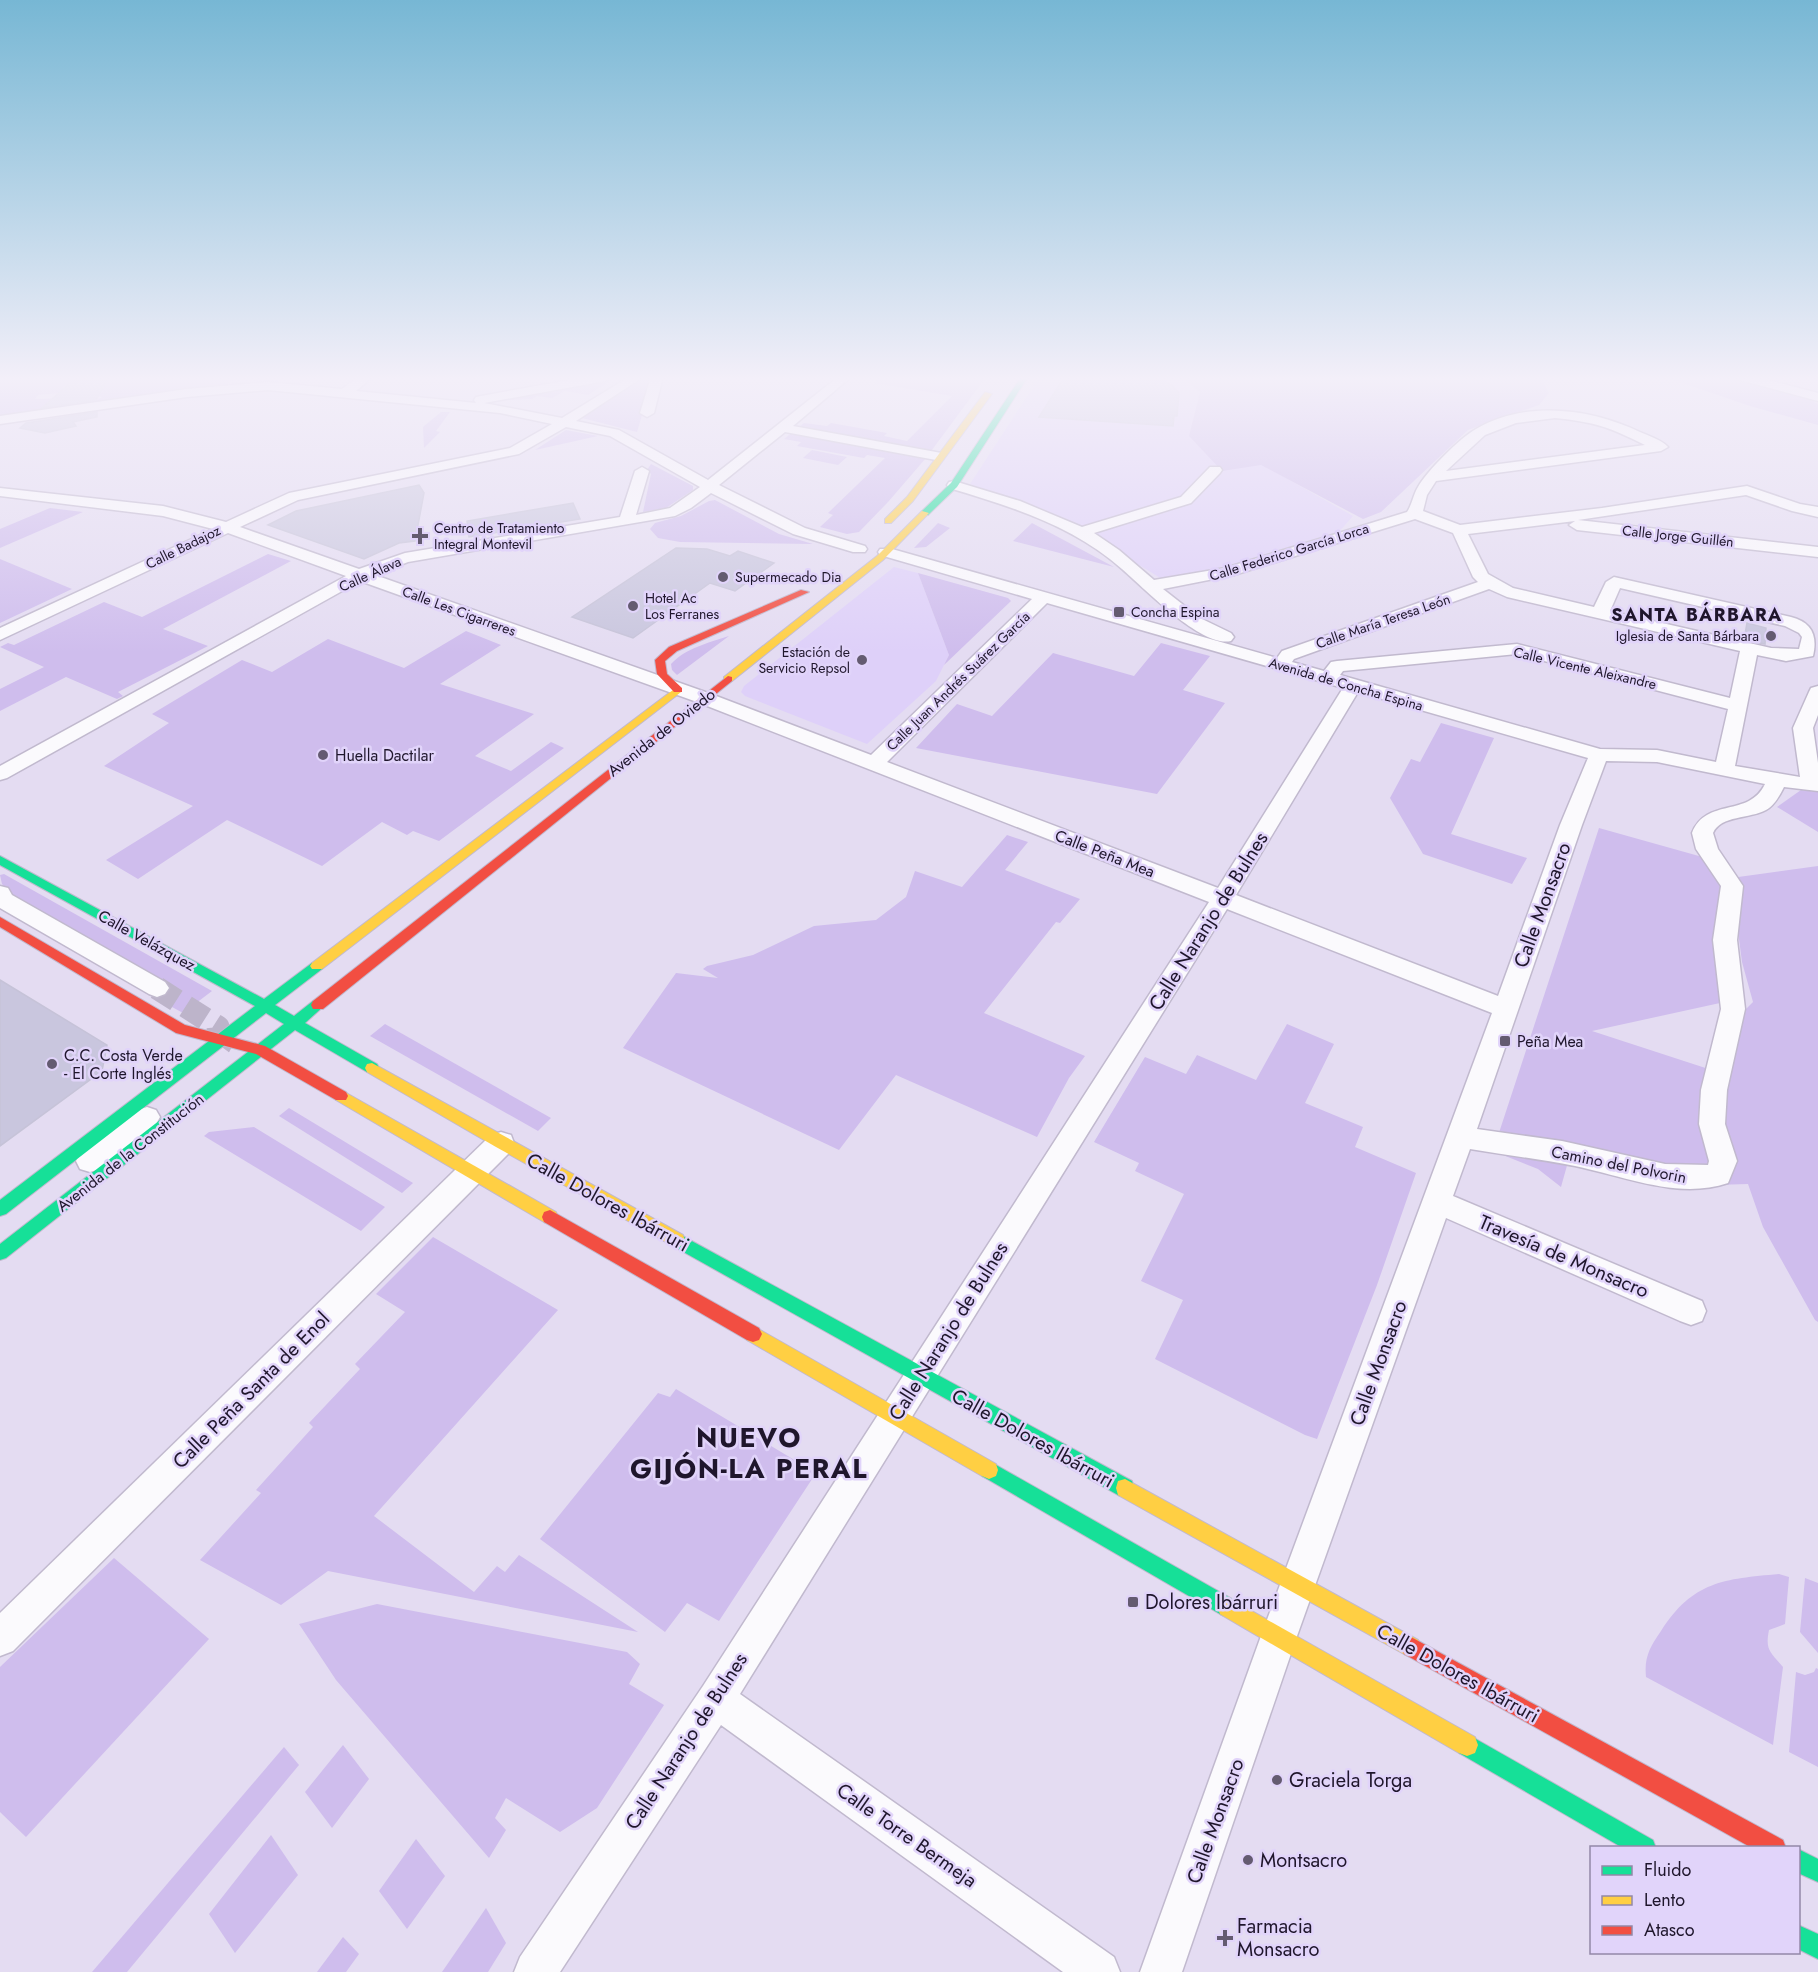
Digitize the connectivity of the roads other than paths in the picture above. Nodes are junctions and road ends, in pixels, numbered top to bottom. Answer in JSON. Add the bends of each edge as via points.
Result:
{"nodes":[{"id":1,"x":426,"y":469,"type":"edge"},
{"id":2,"x":681,"y":469,"type":"edge"},
{"id":3,"x":733,"y":469,"type":"edge"},
{"id":4,"x":932,"y":469,"type":"edge"},
{"id":5,"x":964,"y":469,"type":"edge"},
{"id":6,"x":1440,"y":469,"type":"edge"},
{"id":7,"x":1492,"y":469,"type":"edge"},
{"id":8,"x":1215,"y":470,"type":"dead end"},
{"id":9,"x":642,"y":471,"type":"dead end"},
{"id":10,"x":1431,"y":477,"type":"junction"},
{"id":11,"x":954,"y":485,"type":"junction"},
{"id":12,"x":711,"y":487,"type":"junction"},
{"id":13,"x":0,"y":492,"type":"edge"},
{"id":14,"x":1818,"y":512,"type":"edge"},
{"id":15,"x":1414,"y":513,"type":"junction"},
{"id":16,"x":626,"y":521,"type":"junction"},
{"id":17,"x":1539,"y":521,"type":"junction"},
{"id":18,"x":225,"y":527,"type":"junction"},
{"id":19,"x":1459,"y":530,"type":"junction"},
{"id":20,"x":1079,"y":532,"type":"junction"},
{"id":21,"x":868,"y":540,"type":"junction"},
{"id":22,"x":886,"y":552,"type":"junction"},
{"id":23,"x":1818,"y":552,"type":"edge"},
{"id":24,"x":841,"y":563,"type":"dead end"},
{"id":25,"x":359,"y":575,"type":"junction"},
{"id":26,"x":1490,"y":583,"type":"junction"},
{"id":27,"x":1150,"y":586,"type":"junction"},
{"id":28,"x":1043,"y":598,"type":"junction"},
{"id":29,"x":1600,"y":613,"type":"junction"},
{"id":30,"x":1791,"y":622,"type":"junction"},
{"id":31,"x":758,"y":627,"type":"dead end"},
{"id":32,"x":1818,"y":628,"type":"edge"},
{"id":33,"x":0,"y":635,"type":"edge"},
{"id":34,"x":1750,"y":648,"type":"junction"},
{"id":35,"x":1284,"y":660,"type":"junction"},
{"id":36,"x":694,"y":677,"type":"dead end"},
{"id":37,"x":1328,"y":679,"type":"junction"},
{"id":38,"x":1353,"y":686,"type":"junction"},
{"id":39,"x":678,"y":690,"type":"junction"},
{"id":40,"x":1818,"y":692,"type":"edge"},
{"id":41,"x":704,"y":698,"type":"junction"},
{"id":42,"x":1739,"y":706,"type":"junction"},
{"id":43,"x":1599,"y":755,"type":"junction"},
{"id":44,"x":873,"y":764,"type":"junction"},
{"id":45,"x":1724,"y":770,"type":"junction"},
{"id":46,"x":0,"y":774,"type":"edge"},
{"id":47,"x":1777,"y":780,"type":"junction"},
{"id":48,"x":1815,"y":785,"type":"edge"},
{"id":49,"x":0,"y":860,"type":"edge"},
{"id":50,"x":0,"y":893,"type":"edge"},
{"id":51,"x":1223,"y":898,"type":"junction"},
{"id":52,"x":0,"y":921,"type":"edge"},
{"id":53,"x":157,"y":988,"type":"tunnel mouth"},
{"id":54,"x":263,"y":1005,"type":"junction"},
{"id":55,"x":1505,"y":1008,"type":"junction"},
{"id":56,"x":294,"y":1023,"type":"junction"},
{"id":57,"x":224,"y":1039,"type":"junction"},
{"id":58,"x":261,"y":1050,"type":"junction"},
{"id":59,"x":147,"y":1117,"type":"dead end"},
{"id":60,"x":1461,"y":1137,"type":"junction"},
{"id":61,"x":501,"y":1143,"type":"junction"},
{"id":62,"x":473,"y":1172,"type":"junction"},
{"id":63,"x":1438,"y":1202,"type":"junction"},
{"id":64,"x":0,"y":1209,"type":"edge"},
{"id":65,"x":0,"y":1230,"type":"edge"},
{"id":66,"x":0,"y":1253,"type":"edge"},
{"id":67,"x":1691,"y":1311,"type":"dead end"},
{"id":68,"x":921,"y":1375,"type":"junction"},
{"id":69,"x":895,"y":1415,"type":"junction"},
{"id":70,"x":1298,"y":1584,"type":"junction"},
{"id":71,"x":1279,"y":1636,"type":"junction"},
{"id":72,"x":0,"y":1638,"type":"edge"},
{"id":73,"x":716,"y":1699,"type":"junction"},
{"id":74,"x":1642,"y":1846,"type":"edge"},
{"id":75,"x":1771,"y":1846,"type":"edge"},
{"id":76,"x":1800,"y":1861,"type":"edge"},
{"id":77,"x":1818,"y":1871,"type":"edge"},
{"id":78,"x":1800,"y":1937,"type":"edge"},
{"id":79,"x":1818,"y":1947,"type":"edge"},
{"id":80,"x":535,"y":1972,"type":"edge"},
{"id":81,"x":1099,"y":1972,"type":"edge"},
{"id":82,"x":1161,"y":1972,"type":"edge"}],
"edges":[{"from":1,"to":18,"type":"street","name":"Calle Badajoz","via":[[294,496]]},
{"from":2,"to":12,"type":"street"},
{"from":3,"to":12,"type":"street","name":"Calle Álava"},
{"from":4,"to":21,"type":"main road","via":[[910,499]]},
{"from":5,"to":11,"type":"main road","name":"Avenida de Oviedo"},
{"from":6,"to":10,"type":"street"},
{"from":7,"to":10,"type":"street"},
{"from":8,"to":20,"type":"street","via":[[1186,500]]},
{"from":9,"to":16,"type":"street"},
{"from":10,"to":15,"type":"street"},
{"from":11,"to":20,"type":"street"},
{"from":11,"to":22,"type":"main road","name":"Avenida de Oviedo"},
{"from":12,"to":16,"type":"street","name":"Calle Álava","via":[[675,511]]},
{"from":12,"to":21,"type":"street","via":[[799,531]]},
{"from":13,"to":18,"type":"street","name":"Calle Les Cigarreres","via":[[163,512]]},
{"from":14,"to":17,"type":"street","via":[[1747,490]]},
{"from":15,"to":19,"type":"street"},
{"from":15,"to":27,"type":"street","name":"Calle Federico García Lorca","via":[[1228,572]]},
{"from":16,"to":25,"type":"street","name":"Calle Álava","via":[[405,558]]},
{"from":17,"to":19,"type":"street"},
{"from":17,"to":23,"type":"street","name":"Calle Jorge Guillén"},
{"from":18,"to":25,"type":"street","name":"Calle Les Cigarreres"},
{"from":18,"to":33,"type":"street","name":"Calle Badajoz"},
{"from":19,"to":26,"type":"street","via":[[1481,577]]},
{"from":20,"to":27,"type":"street","via":[[1113,553]]},
{"from":21,"to":24,"type":"main road"},
{"from":22,"to":28,"type":"street","name":"Avenida de Concha Espina"},
{"from":22,"to":41,"type":"main road","name":"Avenida de Oviedo"},
{"from":25,"to":39,"type":"street","name":"Calle Les Cigarreres"},
{"from":25,"to":46,"type":"street","name":"Calle Álava"},
{"from":26,"to":29,"type":"street","via":[[1507,591]]},
{"from":26,"to":35,"type":"street","name":"Calle María Teresa León"},
{"from":27,"to":35,"type":"street","via":[[1204,629]]},
{"from":28,"to":35,"type":"street","name":"Avenida de Concha Espina"},
{"from":28,"to":44,"type":"street","name":"Calle Juan Andrés Suárez García"},
{"from":29,"to":30,"type":"street","via":[[1614,582]]},
{"from":29,"to":34,"type":"street"},
{"from":30,"to":32,"type":"street"},
{"from":30,"to":34,"type":"street","via":[[1806,629],[1811,637],[1807,652],[1783,656]]},
{"from":31,"to":39,"type":"main road","name":"Avenida de Oviedo","via":[[808,588],[673,649],[660,660],[658,669]]},
{"from":34,"to":42,"type":"street"},
{"from":35,"to":37,"type":"street","name":"Avenida de Concha Espina"},
{"from":36,"to":39,"type":"main road","name":"Avenida de Oviedo"},
{"from":37,"to":38,"type":"street","name":"Avenida de Concha Espina"},
{"from":37,"to":42,"type":"street","name":"Calle Vicente Aleixandre","via":[[1337,666],[1516,649]]},
{"from":38,"to":43,"type":"street","name":"Avenida de Concha Espina"},
{"from":38,"to":51,"type":"street","name":"Calle Naranjo de Bulnes"},
{"from":39,"to":41,"type":"street","name":"Calle Les Cigarreres"},
{"from":39,"to":54,"type":"main road","name":"Avenida de Oviedo"},
{"from":40,"to":48,"type":"street","via":[[1803,728]]},
{"from":41,"to":44,"type":"street","name":"Calle Peña Mea"},
{"from":41,"to":56,"type":"main road","name":"Avenida de Oviedo"},
{"from":42,"to":45,"type":"street"},
{"from":43,"to":45,"type":"street","name":"Avenida de Concha Espina","via":[[1657,756]]},
{"from":43,"to":55,"type":"street","name":"Calle Monsacro"},
{"from":44,"to":51,"type":"street","name":"Calle Peña Mea"},
{"from":45,"to":47,"type":"street","name":"Avenida de Concha Espina"},
{"from":47,"to":48,"type":"street","name":"Avenida de Concha Espina"},
{"from":47,"to":60,"type":"street","name":"Camino del Polvorin","via":[[1760,806],[1711,819],[1704,828],[1703,840],[1732,886],[1725,940],[1733,1009],[1714,1090],[1712,1124],[1723,1161],[1718,1175],[1699,1179],[1670,1176],[1576,1155]]},
{"from":49,"to":54,"type":"main road","name":"Calle Velázquez"},
{"from":50,"to":53,"type":"street","via":[[4,900]]},
{"from":51,"to":55,"type":"street","name":"Calle Peña Mea"},
{"from":51,"to":68,"type":"street","name":"Calle Naranjo de Bulnes"},
{"from":52,"to":57,"type":"main road","via":[[181,1029]]},
{"from":54,"to":56,"type":"main road","name":"Calle Velázquez"},
{"from":54,"to":57,"type":"main road","name":"Avenida de Oviedo"},
{"from":55,"to":60,"type":"street","name":"Calle Monsacro"},
{"from":56,"to":58,"type":"main road","name":"Avenida de Oviedo"},
{"from":56,"to":61,"type":"main road","name":"Calle Dolores Ibárruri"},
{"from":57,"to":58,"type":"main road"},
{"from":57,"to":64,"type":"main road","name":"Avenida de la Constitución"},
{"from":58,"to":62,"type":"main road"},
{"from":58,"to":66,"type":"main road","name":"Avenida de la Constitución"},
{"from":59,"to":65,"type":"street","name":"Avenida de la Constitución"},
{"from":60,"to":63,"type":"street","name":"Calle Monsacro"},
{"from":61,"to":62,"type":"street","name":"Calle Peña Santa de Enol"},
{"from":61,"to":68,"type":"main road","name":"Calle Dolores Ibárruri"},
{"from":62,"to":69,"type":"main road"},
{"from":62,"to":72,"type":"street","name":"Calle Peña Santa de Enol"},
{"from":63,"to":67,"type":"street","name":"Travesía de Monsacro"},
{"from":63,"to":70,"type":"street","name":"Calle Monsacro"},
{"from":68,"to":69,"type":"street","name":"Calle Naranjo de Bulnes"},
{"from":68,"to":70,"type":"main road","name":"Calle Dolores Ibárruri"},
{"from":69,"to":71,"type":"main road"},
{"from":69,"to":73,"type":"street","name":"Calle Naranjo de Bulnes"},
{"from":70,"to":71,"type":"street","name":"Calle Monsacro"},
{"from":70,"to":75,"type":"main road","name":"Calle Dolores Ibárruri"},
{"from":71,"to":74,"type":"main road"},
{"from":71,"to":82,"type":"street","name":"Calle Monsacro"},
{"from":73,"to":80,"type":"street","name":"Calle Naranjo de Bulnes"},
{"from":73,"to":81,"type":"street","name":"Calle Torre Bermeja"},
{"from":76,"to":77,"type":"main road"},
{"from":78,"to":79,"type":"main road"}]}
